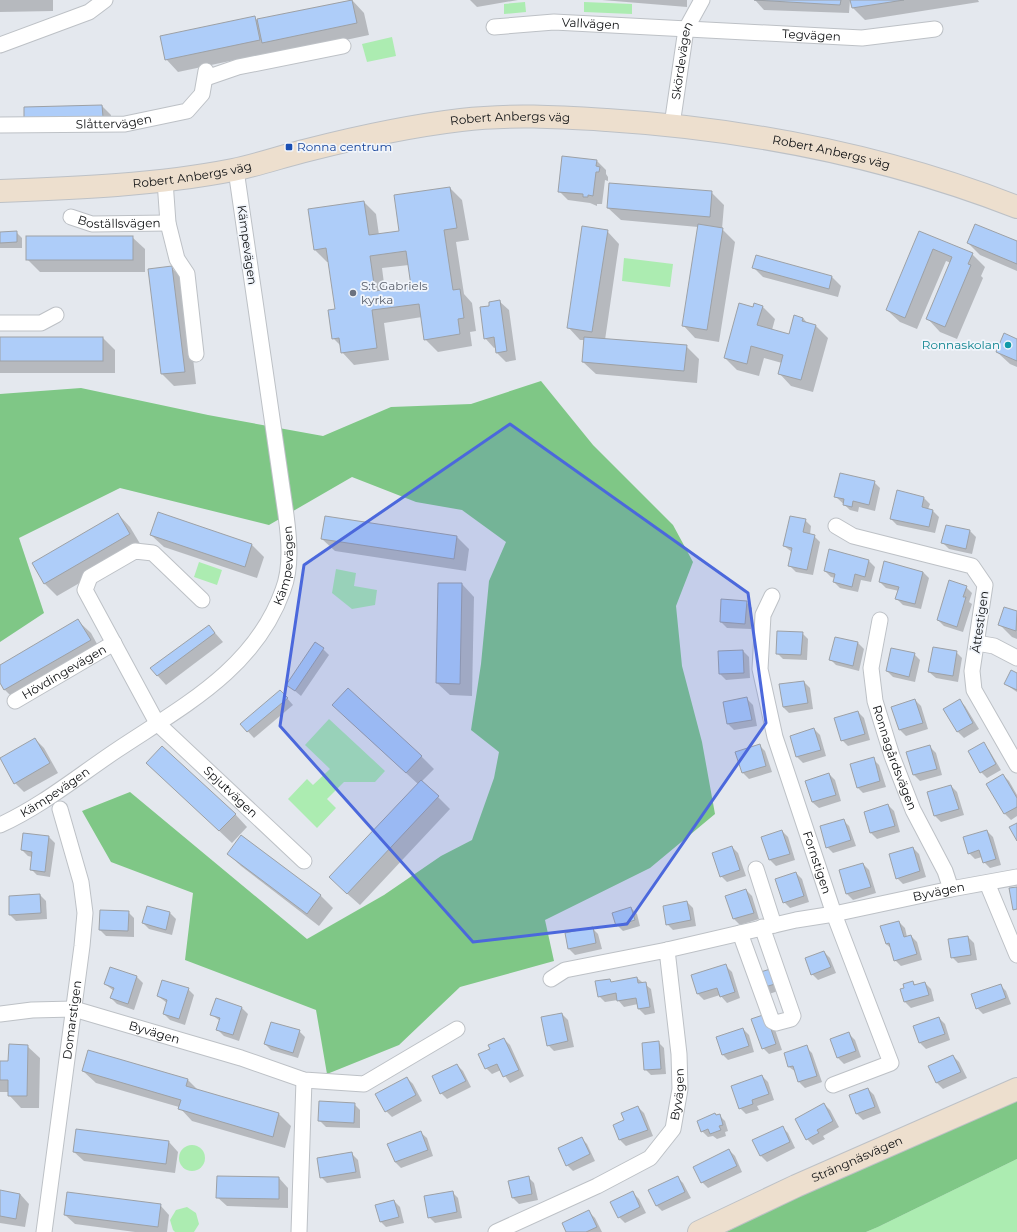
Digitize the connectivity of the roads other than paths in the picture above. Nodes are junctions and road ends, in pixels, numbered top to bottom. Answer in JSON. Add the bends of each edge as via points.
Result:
{"nodes":[{"id":1,"x":105,"y":0,"type":"edge"},
{"id":2,"x":702,"y":0,"type":"edge"},
{"id":3,"x":494,"y":27,"type":"dead end"},
{"id":4,"x":686,"y":29,"type":"junction"},
{"id":5,"x":935,"y":29,"type":"dead end"},
{"id":6,"x":0,"y":45,"type":"edge"},
{"id":7,"x":342,"y":46,"type":"dead end"},
{"id":8,"x":0,"y":125,"type":"edge"},
{"id":9,"x":672,"y":125,"type":"junction"},
{"id":10,"x":236,"y":170,"type":"junction"},
{"id":11,"x":164,"y":181,"type":"junction"},
{"id":12,"x":0,"y":191,"type":"edge"},
{"id":13,"x":1017,"y":207,"type":"edge"},
{"id":14,"x":71,"y":217,"type":"dead end"},
{"id":15,"x":168,"y":223,"type":"junction"},
{"id":16,"x":56,"y":315,"type":"dead end"},
{"id":17,"x":0,"y":323,"type":"edge"},
{"id":18,"x":196,"y":354,"type":"dead end"},
{"id":19,"x":836,"y":526,"type":"dead end"},
{"id":20,"x":772,"y":596,"type":"dead end"},
{"id":21,"x":202,"y":600,"type":"dead end"},
{"id":22,"x":880,"y":620,"type":"dead end"},
{"id":23,"x":114,"y":643,"type":"junction"},
{"id":24,"x":977,"y":643,"type":"junction"},
{"id":25,"x":1017,"y":658,"type":"edge"},
{"id":26,"x":15,"y":702,"type":"dead end"},
{"id":27,"x":157,"y":723,"type":"junction"},
{"id":28,"x":1017,"y":765,"type":"edge"},
{"id":29,"x":60,"y":809,"type":"dead end"},
{"id":30,"x":0,"y":825,"type":"edge"},
{"id":31,"x":304,"y":861,"type":"dead end"},
{"id":32,"x":756,"y":869,"type":"dead end"},
{"id":33,"x":1017,"y":877,"type":"edge"},
{"id":34,"x":987,"y":883,"type":"junction"},
{"id":35,"x":951,"y":889,"type":"junction"},
{"id":36,"x":834,"y":914,"type":"junction"},
{"id":37,"x":768,"y":926,"type":"junction"},
{"id":38,"x":740,"y":933,"type":"junction"},
{"id":39,"x":667,"y":950,"type":"junction"},
{"id":40,"x":1017,"y":955,"type":"edge"},
{"id":41,"x":551,"y":979,"type":"dead end"},
{"id":42,"x":74,"y":1009,"type":"junction"},
{"id":43,"x":0,"y":1014,"type":"edge"},
{"id":44,"x":457,"y":1029,"type":"dead end"},
{"id":45,"x":304,"y":1080,"type":"junction"},
{"id":46,"x":833,"y":1085,"type":"dead end"},
{"id":47,"x":1017,"y":1090,"type":"edge"},
{"id":48,"x":44,"y":1232,"type":"edge"},
{"id":49,"x":299,"y":1232,"type":"edge"},
{"id":50,"x":496,"y":1232,"type":"edge"},
{"id":51,"x":699,"y":1232,"type":"edge"}],
"edges":[{"from":1,"to":6,"type":"street","via":[[89,12]]},
{"from":2,"to":4,"type":"street","name":"Skördevägen"},
{"from":3,"to":4,"type":"street","name":"Vallvägen","via":[[554,22]]},
{"from":4,"to":5,"type":"street","name":"Tegvägen","via":[[862,38]]},
{"from":4,"to":9,"type":"street","name":"Skördevägen"},
{"from":7,"to":8,"type":"street","name":"Slåttervägen","via":[[206,74],[202,94],[187,111],[125,124]]},
{"from":9,"to":10,"type":"street","name":"Robert Anbergs väg","via":[[562,117],[464,119],[370,136]]},
{"from":9,"to":13,"type":"street","name":"Robert Anbergs väg","via":[[833,150],[972,190]]},
{"from":10,"to":11,"type":"street","name":"Robert Anbergs väg"},
{"from":10,"to":27,"type":"street","name":"Kämpevägen","via":[[289,537],[284,589],[266,626],[247,654],[221,679]]},
{"from":11,"to":12,"type":"street","name":"Robert Anbergs väg"},
{"from":11,"to":15,"type":"street","name":"Boställsvägen"},
{"from":14,"to":15,"type":"street","name":"Boställsvägen","via":[[92,224]]},
{"from":15,"to":18,"type":"street","name":"Boställsvägen","via":[[177,259],[187,274]]},
{"from":16,"to":17,"type":"street","via":[[41,323]]},
{"from":19,"to":24,"type":"street","name":"Ättestigen","via":[[853,536],[972,566],[985,586]]},
{"from":20,"to":36,"type":"street","name":"Fornstigen","via":[[763,615],[760,670],[775,737]]},
{"from":21,"to":23,"type":"street","name":"Hövdingevägen","via":[[153,553],[135,551],[90,577],[85,590]]},
{"from":22,"to":35,"type":"street","name":"Ronnagårdsvägen","via":[[871,668],[875,701],[892,756],[913,810],[945,871]]},
{"from":23,"to":26,"type":"street","name":"Hövdingevägen"},
{"from":23,"to":27,"type":"street","name":"Hövdingevägen"},
{"from":24,"to":25,"type":"street","via":[[994,646]]},
{"from":24,"to":28,"type":"street","name":"Ättestigen","via":[[972,671],[974,690]]},
{"from":27,"to":30,"type":"street","name":"Kämpevägen","via":[[55,794]]},
{"from":27,"to":31,"type":"street","name":"Spjutvägen"},
{"from":29,"to":42,"type":"street","name":"Domarstigen","via":[[81,882],[84,913]]},
{"from":32,"to":37,"type":"street"},
{"from":33,"to":34,"type":"street","name":"Byvägen"},
{"from":34,"to":35,"type":"street","name":"Byvägen"},
{"from":34,"to":40,"type":"street"},
{"from":35,"to":36,"type":"street","name":"Byvägen"},
{"from":36,"to":37,"type":"street","name":"Byvägen"},
{"from":36,"to":46,"type":"street","name":"Fornstigen","via":[[891,1063]]},
{"from":37,"to":38,"type":"street","name":"Byvägen"},
{"from":37,"to":38,"type":"street","via":[[793,1016],[790,1020],[776,1023],[772,1021]]},
{"from":38,"to":39,"type":"street","name":"Byvägen"},
{"from":39,"to":41,"type":"street","name":"Byvägen","via":[[566,970]]},
{"from":39,"to":50,"type":"street","name":"Byvägen","via":[[679,1054],[680,1089],[673,1129],[650,1158],[597,1186]]},
{"from":42,"to":43,"type":"street","name":"Byvägen"},
{"from":42,"to":45,"type":"street","name":"Byvägen","via":[[241,1058]]},
{"from":42,"to":48,"type":"street","name":"Domarstigen"},
{"from":44,"to":45,"type":"street","name":"Byvägen","via":[[364,1084]]},
{"from":45,"to":49,"type":"street"},
{"from":47,"to":51,"type":"street","name":"Strängnäsvägen","via":[[796,1186]]}]}
